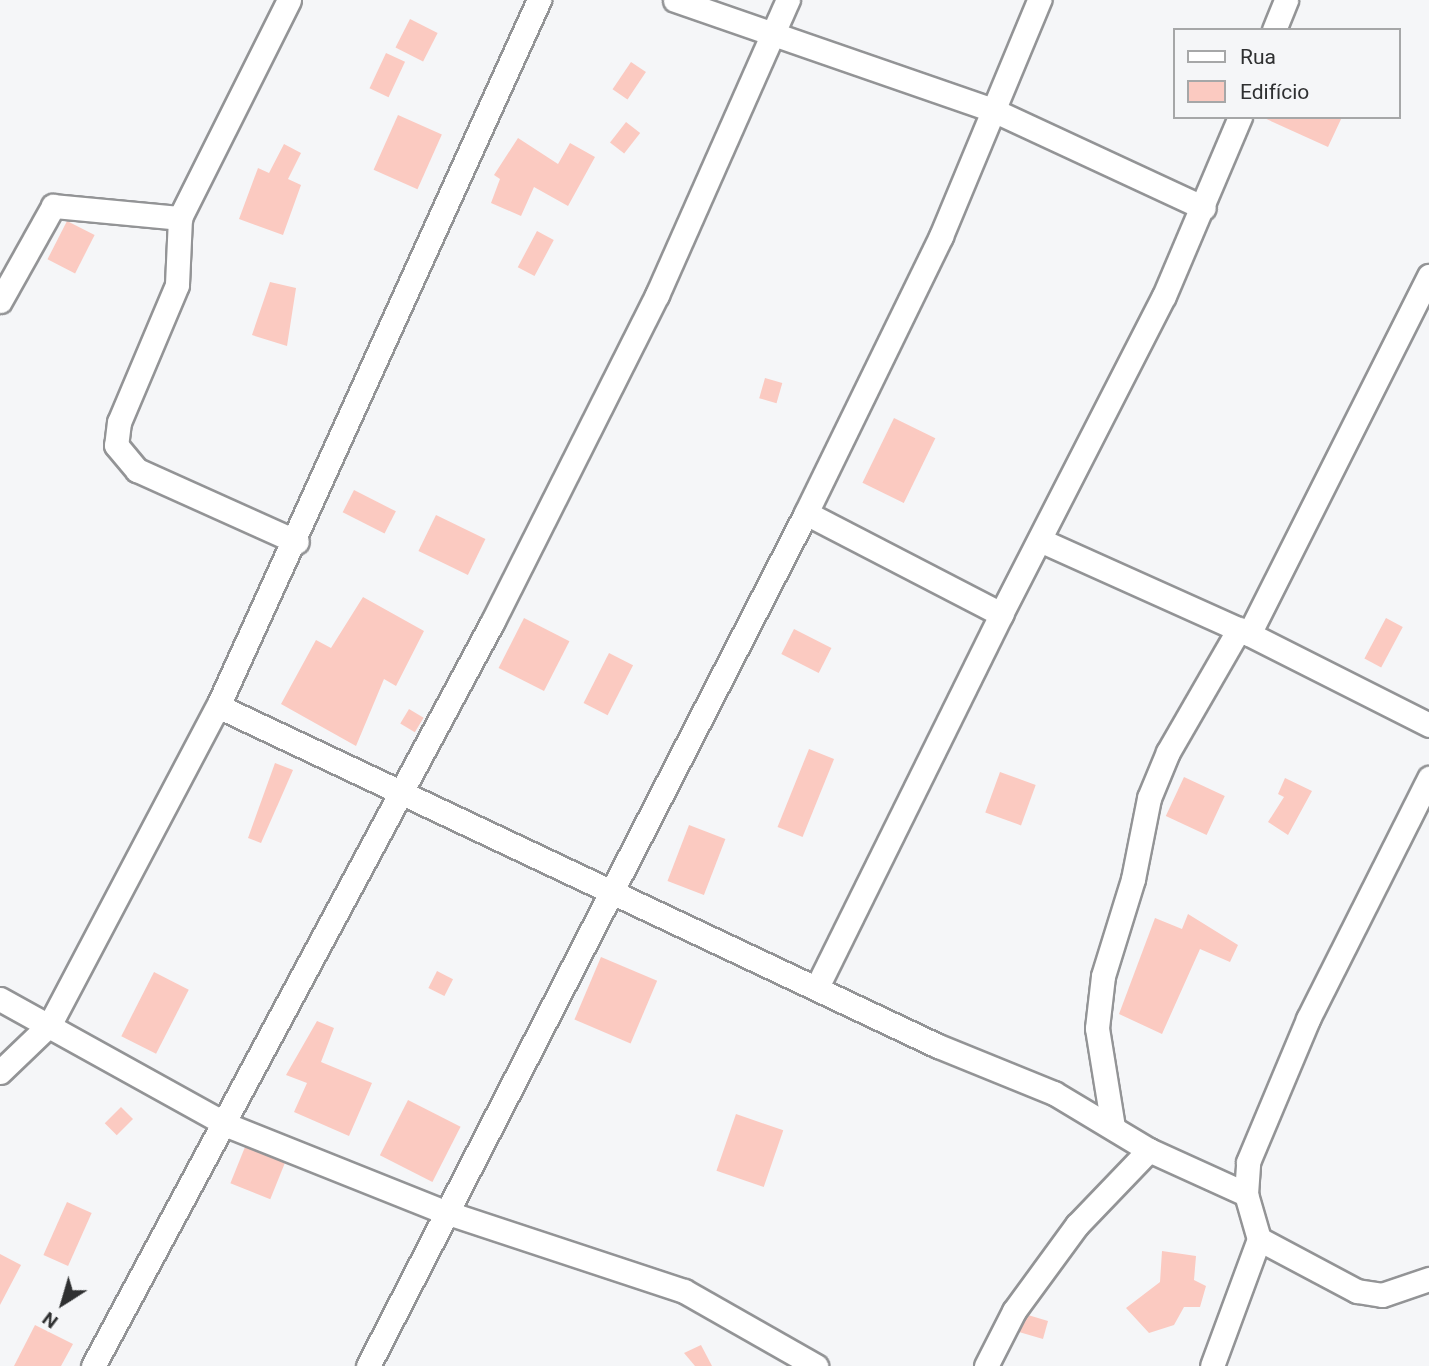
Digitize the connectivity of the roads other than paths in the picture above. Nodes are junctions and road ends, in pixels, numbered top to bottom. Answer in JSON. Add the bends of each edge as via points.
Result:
{"nodes":[{"id":1,"x":289,"y":0,"type":"edge"},
{"id":2,"x":539,"y":0,"type":"edge"},
{"id":3,"x":675,"y":0,"type":"edge"},
{"id":4,"x":788,"y":0,"type":"edge"},
{"id":5,"x":1039,"y":0,"type":"edge"},
{"id":6,"x":1286,"y":0,"type":"edge"},
{"id":7,"x":1275,"y":28,"type":"edge"},
{"id":8,"x":776,"y":33,"type":"junction"},
{"id":9,"x":995,"y":111,"type":"junction"},
{"id":10,"x":1239,"y":119,"type":"edge"},
{"id":11,"x":1204,"y":208,"type":"junction"},
{"id":12,"x":180,"y":218,"type":"junction"},
{"id":13,"x":1429,"y":276,"type":"edge"},
{"id":14,"x":0,"y":301,"type":"edge"},
{"id":15,"x":806,"y":513,"type":"junction"},
{"id":16,"x":1042,"y":541,"type":"junction"},
{"id":17,"x":297,"y":542,"type":"junction"},
{"id":18,"x":1001,"y":614,"type":"junction"},
{"id":19,"x":1244,"y":632,"type":"junction"},
{"id":20,"x":218,"y":706,"type":"junction"},
{"id":21,"x":1429,"y":725,"type":"edge"},
{"id":22,"x":1429,"y":778,"type":"edge"},
{"id":23,"x":401,"y":796,"type":"junction"},
{"id":24,"x":608,"y":892,"type":"junction"},
{"id":25,"x":817,"y":987,"type":"junction"},
{"id":26,"x":0,"y":999,"type":"edge"},
{"id":27,"x":50,"y":1024,"type":"junction"},
{"id":28,"x":0,"y":1072,"type":"edge"},
{"id":29,"x":227,"y":1125,"type":"junction"},
{"id":30,"x":1113,"y":1127,"type":"junction"},
{"id":31,"x":1149,"y":1150,"type":"junction"},
{"id":32,"x":1246,"y":1194,"type":"junction"},
{"id":33,"x":442,"y":1211,"type":"junction"},
{"id":34,"x":1259,"y":1239,"type":"junction"},
{"id":35,"x":1429,"y":1279,"type":"edge"},
{"id":36,"x":93,"y":1366,"type":"edge"},
{"id":37,"x":368,"y":1366,"type":"edge"},
{"id":38,"x":816,"y":1366,"type":"edge"},
{"id":39,"x":986,"y":1366,"type":"edge"},
{"id":40,"x":1212,"y":1366,"type":"edge"}],
"edges":[{"from":1,"to":12,"type":"street"},
{"from":2,"to":17,"type":"street","via":[[352,402]]},
{"from":3,"to":8,"type":"street"},
{"from":4,"to":8,"type":"street"},
{"from":5,"to":9,"type":"street"},
{"from":6,"to":7,"type":"street"},
{"from":8,"to":9,"type":"street"},
{"from":8,"to":23,"type":"street","via":[[657,295]]},
{"from":9,"to":11,"type":"street"},
{"from":9,"to":15,"type":"street"},
{"from":10,"to":11,"type":"street"},
{"from":11,"to":16,"type":"street"},
{"from":12,"to":14,"type":"street","via":[[53,206]]},
{"from":12,"to":17,"type":"street","via":[[177,285],[124,410],[116,444],[137,470]]},
{"from":13,"to":19,"type":"street"},
{"from":15,"to":18,"type":"street"},
{"from":15,"to":24,"type":"street"},
{"from":16,"to":18,"type":"street"},
{"from":16,"to":19,"type":"street"},
{"from":17,"to":20,"type":"street"},
{"from":18,"to":25,"type":"street"},
{"from":19,"to":21,"type":"street"},
{"from":19,"to":30,"type":"street","via":[[1168,752],[1149,798],[1133,879],[1103,975],[1097,1028]]},
{"from":20,"to":23,"type":"street"},
{"from":20,"to":27,"type":"street"},
{"from":22,"to":32,"type":"street","via":[[1308,1019],[1248,1162]]},
{"from":23,"to":24,"type":"street"},
{"from":23,"to":29,"type":"street"},
{"from":24,"to":25,"type":"street"},
{"from":24,"to":33,"type":"street","via":[[533,1052]]},
{"from":25,"to":30,"type":"street","via":[[938,1046],[1054,1093]]},
{"from":26,"to":27,"type":"street"},
{"from":27,"to":28,"type":"street"},
{"from":27,"to":29,"type":"street"},
{"from":29,"to":33,"type":"street"},
{"from":29,"to":36,"type":"street"},
{"from":30,"to":31,"type":"street"},
{"from":31,"to":32,"type":"street"},
{"from":31,"to":39,"type":"street","via":[[1077,1226],[1014,1311]]},
{"from":32,"to":34,"type":"street"},
{"from":33,"to":37,"type":"street","via":[[410,1290]]},
{"from":33,"to":38,"type":"street","via":[[684,1291]]},
{"from":34,"to":35,"type":"street","via":[[1357,1291],[1382,1296]]},
{"from":34,"to":40,"type":"street"}]}
